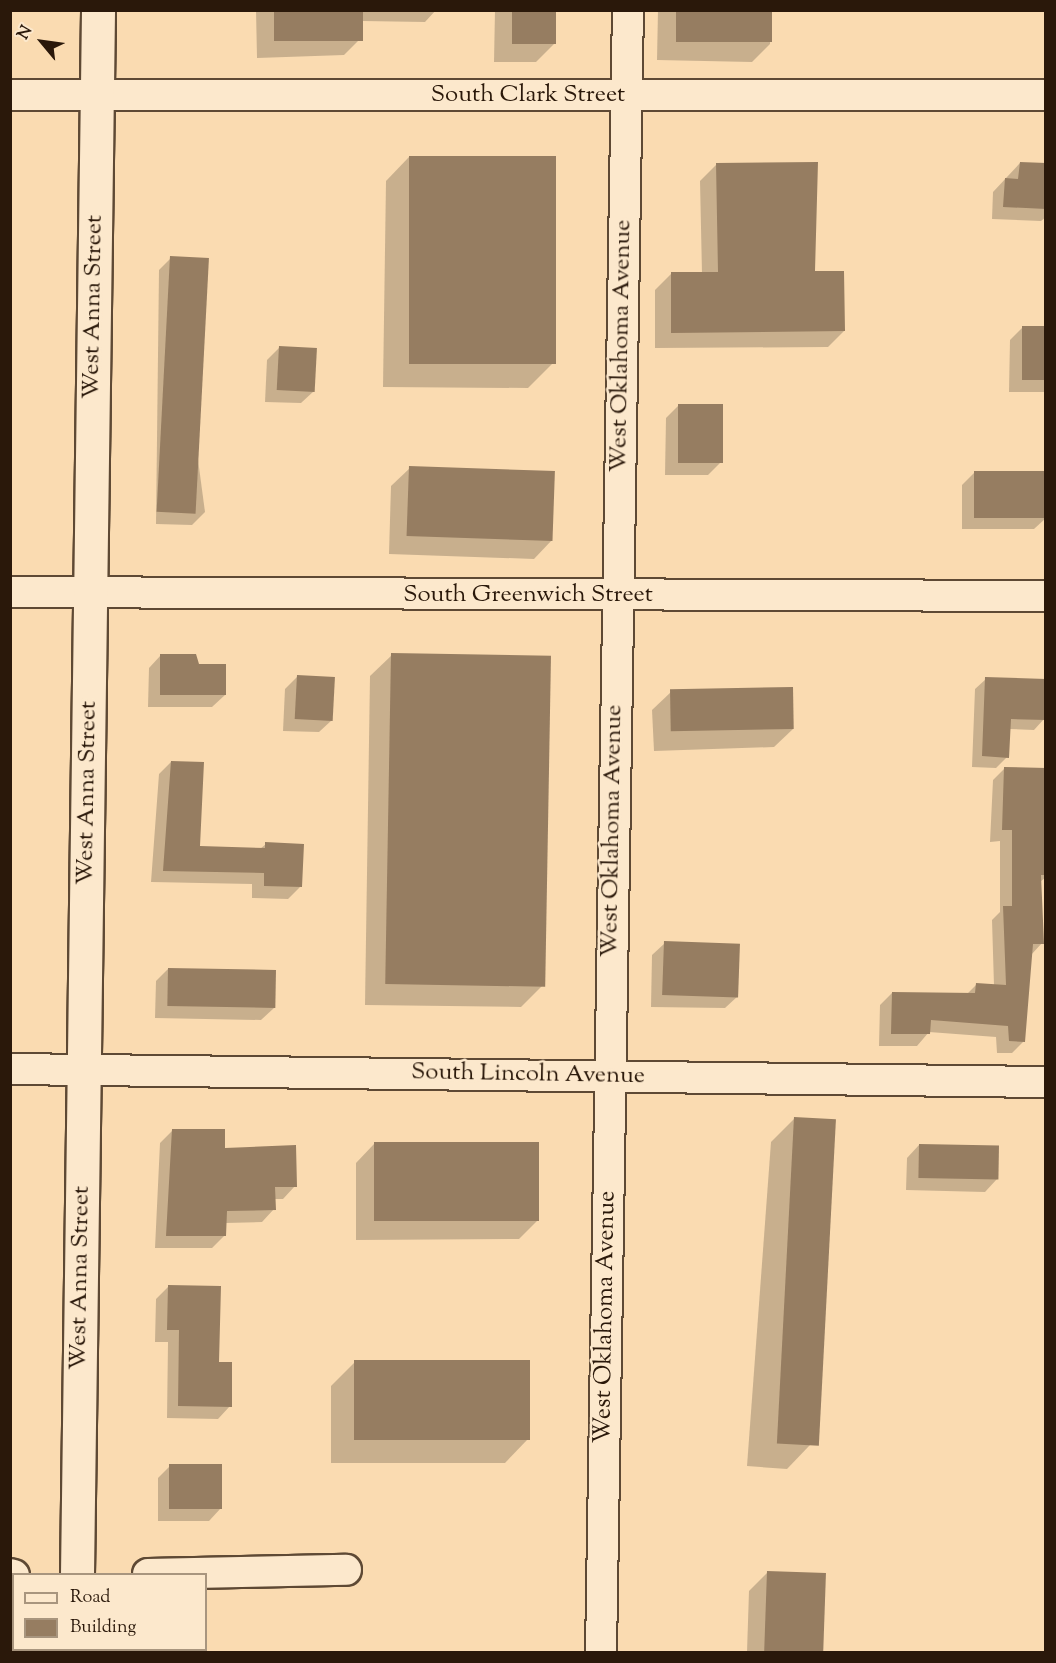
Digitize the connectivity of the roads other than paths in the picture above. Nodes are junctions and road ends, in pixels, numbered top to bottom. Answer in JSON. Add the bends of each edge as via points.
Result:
{"nodes":[{"id":1,"x":98,"y":10,"type":"edge"},
{"id":2,"x":628,"y":10,"type":"edge"},
{"id":3,"x":10,"y":95,"type":"edge"},
{"id":4,"x":1046,"y":95,"type":"edge"},
{"id":5,"x":627,"y":96,"type":"junction"},
{"id":6,"x":97,"y":97,"type":"junction"},
{"id":7,"x":10,"y":592,"type":"edge"},
{"id":8,"x":91,"y":593,"type":"junction"},
{"id":9,"x":617,"y":596,"type":"junction"},
{"id":10,"x":1046,"y":596,"type":"edge"},
{"id":11,"x":10,"y":1069,"type":"edge"},
{"id":12,"x":84,"y":1069,"type":"junction"},
{"id":13,"x":610,"y":1076,"type":"junction"},
{"id":14,"x":1046,"y":1082,"type":"edge"},
{"id":15,"x":346,"y":1570,"type":"dead end"},
{"id":16,"x":77,"y":1573,"type":"edge"},
{"id":17,"x":207,"y":1574,"type":"edge"},
{"id":18,"x":601,"y":1653,"type":"edge"}],
"edges":[{"from":1,"to":6,"type":"main road","name":"West Anna Street"},
{"from":2,"to":5,"type":"street","name":"West Oklahoma Avenue"},
{"from":3,"to":6,"type":"street","name":"South Clark Street"},
{"from":4,"to":5,"type":"street","name":"South Clark Street"},
{"from":5,"to":6,"type":"street","name":"South Clark Street"},
{"from":5,"to":9,"type":"street","name":"West Oklahoma Avenue"},
{"from":6,"to":8,"type":"main road","name":"West Anna Street"},
{"from":7,"to":8,"type":"street","name":"South Greenwich Street"},
{"from":8,"to":9,"type":"street","name":"South Greenwich Street"},
{"from":8,"to":12,"type":"main road","name":"West Anna Street"},
{"from":9,"to":10,"type":"street","name":"South Greenwich Street"},
{"from":9,"to":13,"type":"street","name":"West Oklahoma Avenue"},
{"from":11,"to":12,"type":"street","name":"South Lincoln Avenue"},
{"from":12,"to":13,"type":"street","name":"South Lincoln Avenue"},
{"from":12,"to":16,"type":"main road","name":"West Anna Street"},
{"from":13,"to":14,"type":"street","name":"South Lincoln Avenue"},
{"from":13,"to":18,"type":"street","name":"West Oklahoma Avenue"},
{"from":15,"to":17,"type":"street"}]}
